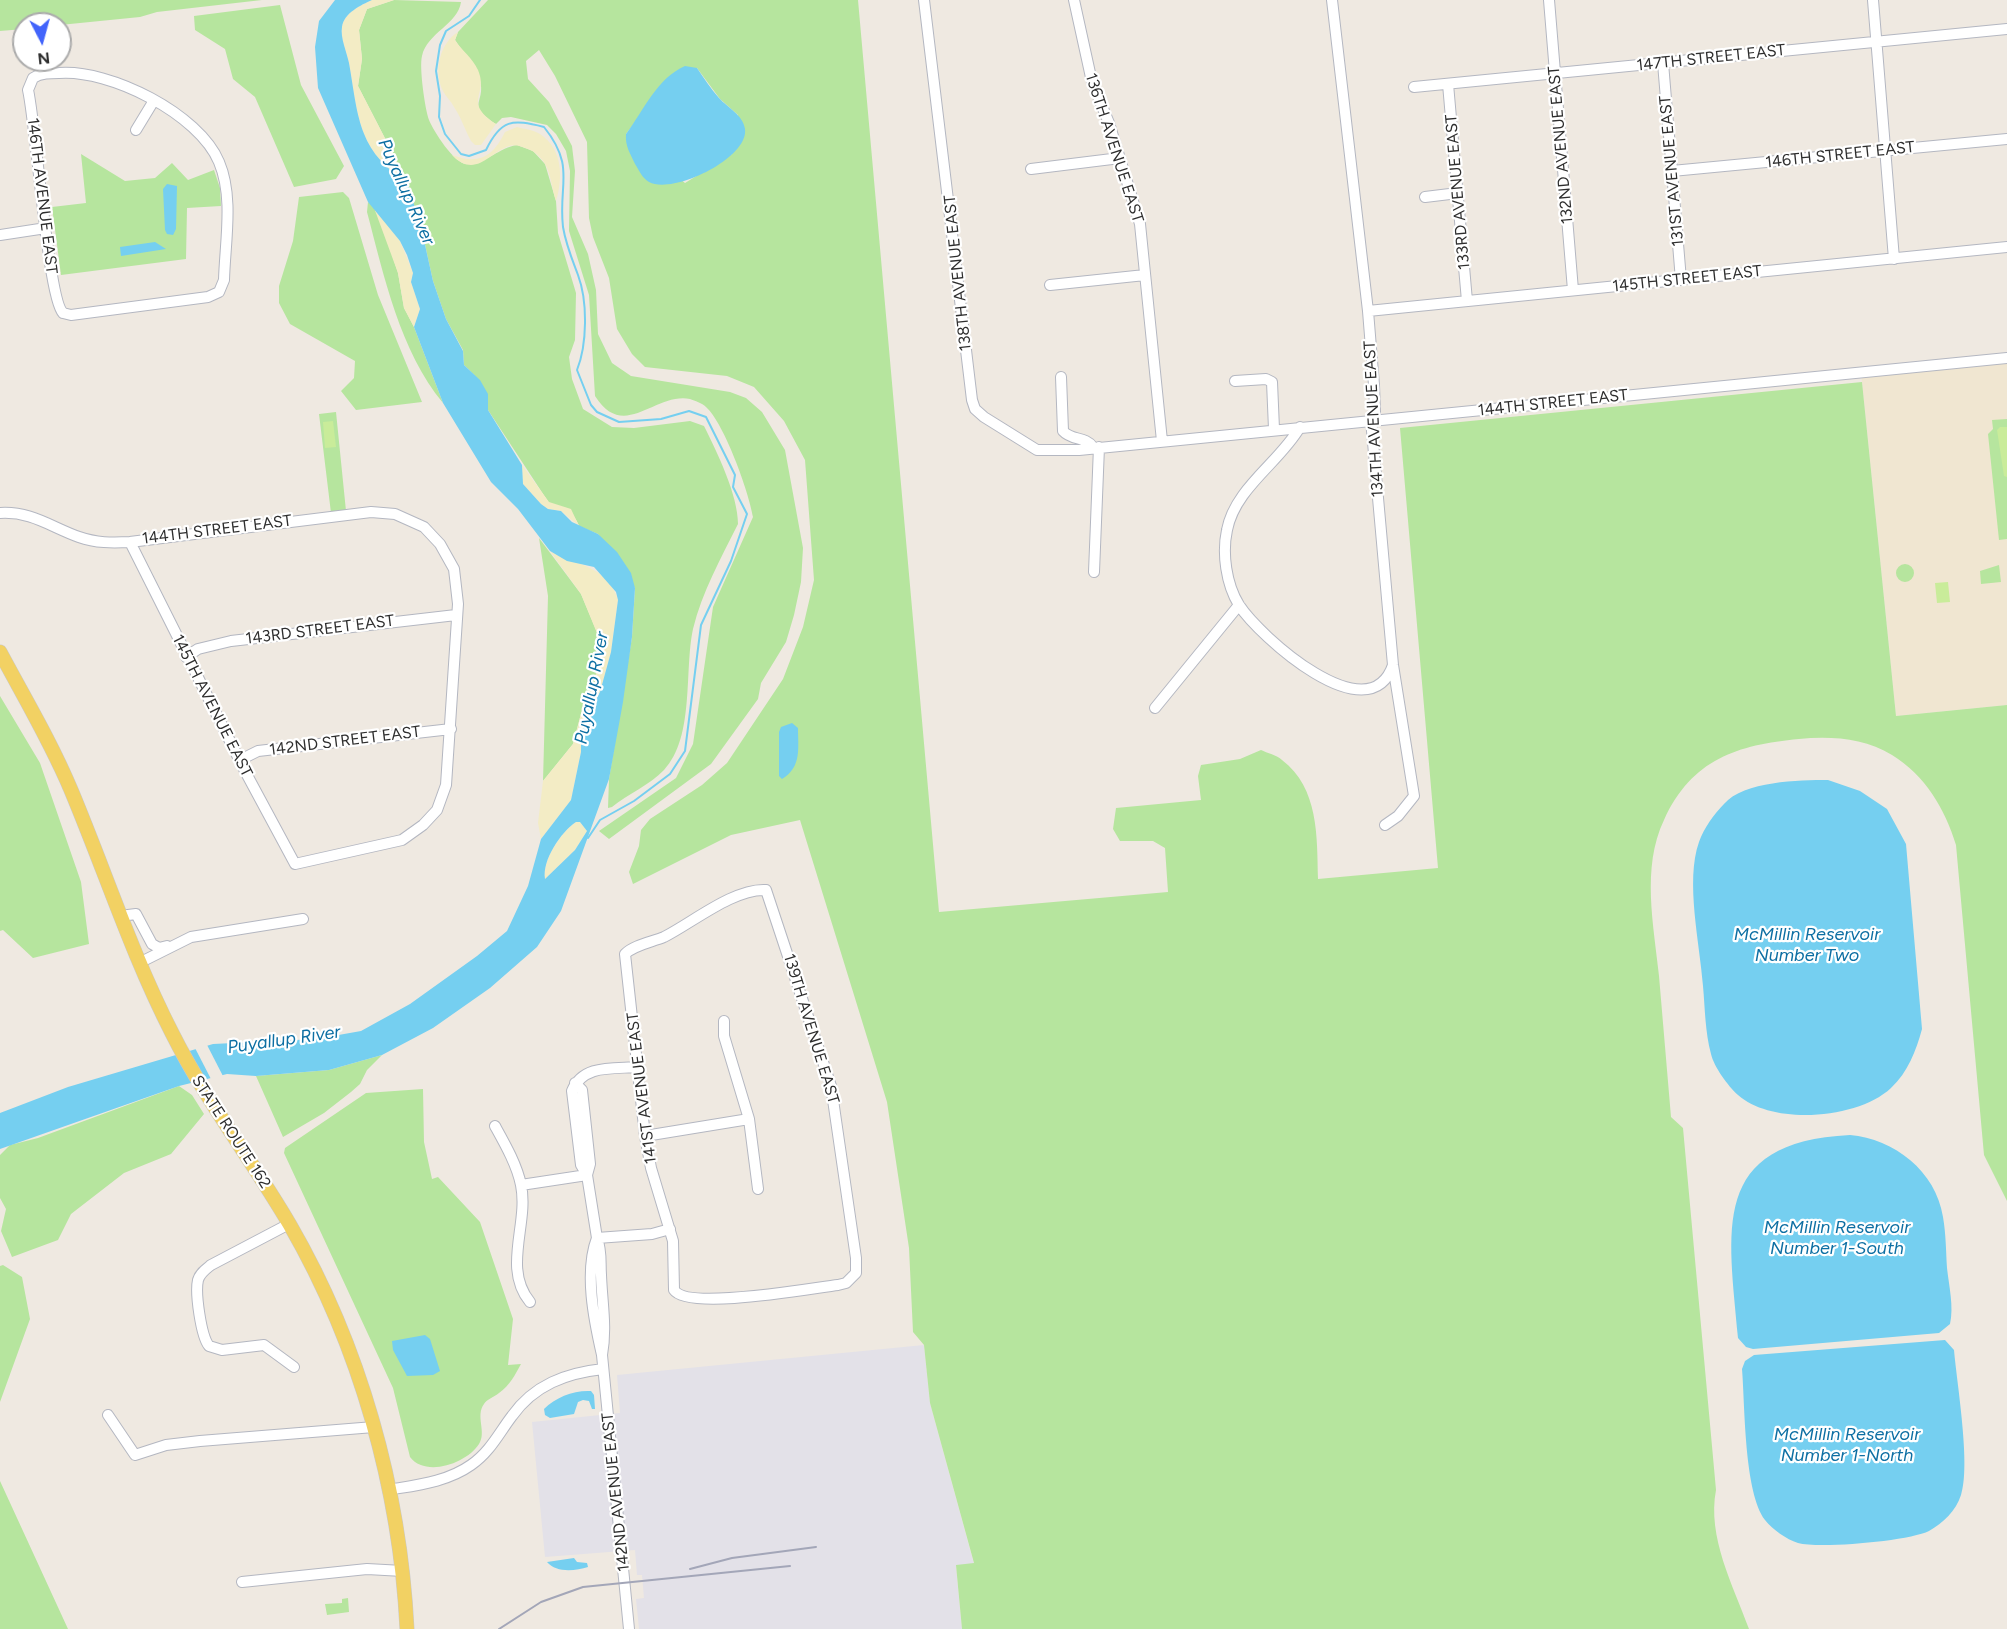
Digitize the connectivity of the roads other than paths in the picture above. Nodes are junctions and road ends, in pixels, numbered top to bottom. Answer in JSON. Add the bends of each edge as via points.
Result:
{"nodes":[{"id":1,"x":924,"y":0,"type":"edge"},
{"id":2,"x":1074,"y":0,"type":"edge"},
{"id":3,"x":1332,"y":0,"type":"edge"},
{"id":4,"x":1549,"y":0,"type":"edge"},
{"id":5,"x":1873,"y":0,"type":"edge"},
{"id":6,"x":2007,"y":29,"type":"edge"},
{"id":7,"x":1876,"y":42,"type":"junction"},
{"id":8,"x":1663,"y":63,"type":"junction"},
{"id":9,"x":1555,"y":73,"type":"junction"},
{"id":10,"x":1448,"y":84,"type":"junction"},
{"id":11,"x":1414,"y":87,"type":"dead end"},
{"id":12,"x":153,"y":102,"type":"junction"},
{"id":13,"x":136,"y":130,"type":"dead end"},
{"id":14,"x":2007,"y":139,"type":"edge"},
{"id":15,"x":1885,"y":151,"type":"junction"},
{"id":16,"x":1120,"y":158,"type":"junction"},
{"id":17,"x":1031,"y":169,"type":"dead end"},
{"id":18,"x":1672,"y":171,"type":"junction"},
{"id":19,"x":1458,"y":193,"type":"junction"},
{"id":20,"x":1425,"y":197,"type":"dead end"},
{"id":21,"x":46,"y":228,"type":"junction"},
{"id":22,"x":0,"y":234,"type":"edge"},
{"id":23,"x":2007,"y":247,"type":"edge"},
{"id":24,"x":1894,"y":259,"type":"junction"},
{"id":25,"x":1146,"y":275,"type":"junction"},
{"id":26,"x":1681,"y":279,"type":"junction"},
{"id":27,"x":1050,"y":285,"type":"dead end"},
{"id":28,"x":1573,"y":290,"type":"junction"},
{"id":29,"x":1467,"y":301,"type":"junction"},
{"id":30,"x":1368,"y":311,"type":"junction"},
{"id":31,"x":2007,"y":358,"type":"edge"},
{"id":32,"x":1061,"y":377,"type":"dead end"},
{"id":33,"x":1235,"y":381,"type":"dead end"},
{"id":34,"x":1371,"y":420,"type":"junction"},
{"id":35,"x":1300,"y":427,"type":"junction"},
{"id":36,"x":1274,"y":429,"type":"junction"},
{"id":37,"x":1162,"y":441,"type":"junction"},
{"id":38,"x":1096,"y":447,"type":"junction"},
{"id":39,"x":0,"y":513,"type":"edge"},
{"id":40,"x":130,"y":542,"type":"junction"},
{"id":41,"x":1094,"y":572,"type":"dead end"},
{"id":42,"x":1239,"y":605,"type":"junction"},
{"id":43,"x":456,"y":615,"type":"junction"},
{"id":44,"x":0,"y":652,"type":"edge"},
{"id":45,"x":186,"y":657,"type":"junction"},
{"id":46,"x":1393,"y":665,"type":"junction"},
{"id":47,"x":1155,"y":708,"type":"dead end"},
{"id":48,"x":451,"y":729,"type":"junction"},
{"id":49,"x":240,"y":760,"type":"junction"},
{"id":50,"x":1385,"y":825,"type":"dead end"},
{"id":51,"x":120,"y":916,"type":"junction"},
{"id":52,"x":303,"y":919,"type":"dead end"},
{"id":53,"x":170,"y":945,"type":"junction"},
{"id":54,"x":627,"y":952,"type":"joint"},
{"id":55,"x":139,"y":963,"type":"junction"},
{"id":56,"x":724,"y":1021,"type":"dead end"},
{"id":57,"x":638,"y":1067,"type":"junction"},
{"id":58,"x":749,"y":1119,"type":"junction"},
{"id":59,"x":495,"y":1126,"type":"dead end"},
{"id":60,"x":645,"y":1136,"type":"junction"},
{"id":61,"x":587,"y":1175,"type":"junction"},
{"id":62,"x":521,"y":1185,"type":"junction"},
{"id":63,"x":759,"y":1189,"type":"dead end"},
{"id":64,"x":289,"y":1224,"type":"junction"},
{"id":65,"x":670,"y":1229,"type":"junction"},
{"id":66,"x":597,"y":1238,"type":"junction"},
{"id":67,"x":676,"y":1293,"type":"joint"},
{"id":68,"x":530,"y":1302,"type":"dead end"},
{"id":69,"x":294,"y":1367,"type":"dead end"},
{"id":70,"x":603,"y":1369,"type":"junction"},
{"id":71,"x":108,"y":1415,"type":"dead end"},
{"id":72,"x":374,"y":1427,"type":"junction"},
{"id":73,"x":388,"y":1490,"type":"junction"},
{"id":74,"x":403,"y":1570,"type":"junction"},
{"id":75,"x":242,"y":1582,"type":"dead end"},
{"id":76,"x":407,"y":1629,"type":"edge"},
{"id":77,"x":629,"y":1629,"type":"edge"}],
"edges":[{"from":1,"to":38,"type":"street","name":"138TH AVENUE EAST","via":[[975,409],[1037,450]]},
{"from":2,"to":16,"type":"street","name":"136TH AVENUE EAST","via":[[1092,82]]},
{"from":3,"to":30,"type":"street","name":"134TH AVENUE EAST"},
{"from":4,"to":9,"type":"street","name":"132ND AVENUE EAST"},
{"from":5,"to":7,"type":"street"},
{"from":6,"to":7,"type":"street","name":"147TH STREET EAST"},
{"from":7,"to":8,"type":"street","name":"147TH STREET EAST"},
{"from":7,"to":15,"type":"street"},
{"from":8,"to":9,"type":"street","name":"147TH STREET EAST"},
{"from":8,"to":18,"type":"street","name":"131ST AVENUE EAST"},
{"from":9,"to":10,"type":"street","name":"147TH STREET EAST"},
{"from":9,"to":28,"type":"street","name":"132ND AVENUE EAST"},
{"from":10,"to":11,"type":"street","name":"147TH STREET EAST"},
{"from":10,"to":19,"type":"street","name":"133RD AVENUE EAST"},
{"from":12,"to":13,"type":"street"},
{"from":12,"to":21,"type":"street","name":"146TH AVENUE EAST","via":[[129,86],[100,76],[65,72],[29,75]]},
{"from":12,"to":21,"type":"street","name":"146TH AVENUE EAST","via":[[181,118],[210,145],[224,177],[222,294],[60,316]]},
{"from":14,"to":15,"type":"street","name":"146TH STREET EAST"},
{"from":15,"to":18,"type":"street","name":"146TH STREET EAST"},
{"from":15,"to":24,"type":"street"},
{"from":16,"to":17,"type":"street"},
{"from":16,"to":25,"type":"street","name":"136TH AVENUE EAST","via":[[1140,224]]},
{"from":18,"to":26,"type":"street","name":"131ST AVENUE EAST"},
{"from":19,"to":20,"type":"street"},
{"from":19,"to":29,"type":"street","name":"133RD AVENUE EAST"},
{"from":21,"to":22,"type":"street"},
{"from":23,"to":24,"type":"street","name":"145TH STREET EAST"},
{"from":24,"to":26,"type":"street","name":"145TH STREET EAST"},
{"from":25,"to":27,"type":"street"},
{"from":25,"to":37,"type":"street","name":"136TH AVENUE EAST"},
{"from":26,"to":28,"type":"street","name":"145TH STREET EAST"},
{"from":28,"to":29,"type":"street","name":"145TH STREET EAST"},
{"from":29,"to":30,"type":"street","name":"145TH STREET EAST"},
{"from":30,"to":34,"type":"street","name":"134TH AVENUE EAST","via":[[1375,412]]},
{"from":31,"to":34,"type":"street","name":"144TH STREET EAST"},
{"from":32,"to":38,"type":"street","via":[[1063,431]]},
{"from":33,"to":36,"type":"street","via":[[1272,382]]},
{"from":34,"to":35,"type":"street","name":"144TH STREET EAST"},
{"from":34,"to":46,"type":"street","name":"134TH AVENUE EAST"},
{"from":35,"to":36,"type":"street","name":"144TH STREET EAST"},
{"from":35,"to":42,"type":"street","via":[[1239,502],[1230,519],[1225,541],[1227,572]]},
{"from":36,"to":37,"type":"street","name":"144TH STREET EAST"},
{"from":37,"to":38,"type":"street","name":"144TH STREET EAST"},
{"from":38,"to":41,"type":"street"},
{"from":39,"to":40,"type":"street","name":"144TH STREET EAST","via":[[32,516],[90,540]]},
{"from":40,"to":43,"type":"street","name":"144TH STREET EAST","via":[[371,512],[404,517],[433,536],[454,569]]},
{"from":40,"to":45,"type":"street","name":"145TH AVENUE EAST"},
{"from":42,"to":46,"type":"street","via":[[1280,646],[1327,682],[1346,688],[1370,688],[1383,682]]},
{"from":42,"to":47,"type":"street"},
{"from":43,"to":45,"type":"street","name":"143RD STREET EAST","via":[[231,641],[207,646]]},
{"from":43,"to":48,"type":"street"},
{"from":44,"to":51,"type":"main road","name":"STATE ROUTE 162","via":[[59,764]]},
{"from":45,"to":49,"type":"street","name":"145TH AVENUE EAST"},
{"from":46,"to":50,"type":"street","name":"134TH AVENUE EAST","via":[[1413,796],[1398,816]]},
{"from":48,"to":49,"type":"street","name":"142ND STREET EAST","via":[[258,751]]},
{"from":48,"to":49,"type":"street","name":"145TH AVENUE EAST","via":[[446,785],[436,810],[423,825],[393,844],[325,856],[299,865],[288,854]]},
{"from":51,"to":53,"type":"street","via":[[136,914],[152,944],[159,948]]},
{"from":51,"to":55,"type":"main road","name":"STATE ROUTE 162"},
{"from":52,"to":53,"type":"street","via":[[202,934]]},
{"from":53,"to":55,"type":"street"},
{"from":54,"to":57,"type":"street","name":"141ST AVENUE EAST"},
{"from":54,"to":67,"type":"street","name":"139TH AVENUE EAST","via":[[730,901],[766,890],[831,1086],[856,1258],[855,1277],[838,1285],[729,1298]]},
{"from":55,"to":64,"type":"main road","name":"STATE ROUTE 162","via":[[171,1033]]},
{"from":56,"to":58,"type":"street","via":[[724,1036]]},
{"from":57,"to":60,"type":"street","name":"141ST AVENUE EAST"},
{"from":57,"to":61,"type":"street","name":"142ND AVENUE EAST","via":[[590,1071],[579,1079],[590,1164]]},
{"from":58,"to":60,"type":"street"},
{"from":58,"to":63,"type":"street"},
{"from":59,"to":62,"type":"street"},
{"from":60,"to":65,"type":"street","name":"141ST AVENUE EAST"},
{"from":61,"to":62,"type":"street"},
{"from":61,"to":66,"type":"street","name":"142ND AVENUE EAST"},
{"from":62,"to":68,"type":"street","via":[[516,1262],[521,1287]]},
{"from":64,"to":69,"type":"street","via":[[211,1265],[200,1275],[198,1285],[202,1329],[209,1347],[222,1350],[264,1345]]},
{"from":64,"to":72,"type":"main road","name":"STATE ROUTE 162","via":[[337,1319]]},
{"from":65,"to":66,"type":"street"},
{"from":65,"to":67,"type":"street","name":"141ST AVENUE EAST"},
{"from":66,"to":70,"type":"street","name":"142ND AVENUE EAST","via":[[602,1251],[606,1331]]},
{"from":70,"to":73,"type":"street","via":[[571,1374],[539,1389],[513,1415],[484,1455],[461,1471]]},
{"from":70,"to":77,"type":"street","name":"142ND AVENUE EAST"},
{"from":71,"to":72,"type":"street","via":[[135,1455],[200,1441]]},
{"from":72,"to":73,"type":"main road","name":"STATE ROUTE 162"},
{"from":73,"to":74,"type":"main road","name":"STATE ROUTE 162"},
{"from":74,"to":75,"type":"street","via":[[367,1569]]},
{"from":74,"to":76,"type":"main road","name":"STATE ROUTE 162"}]}
